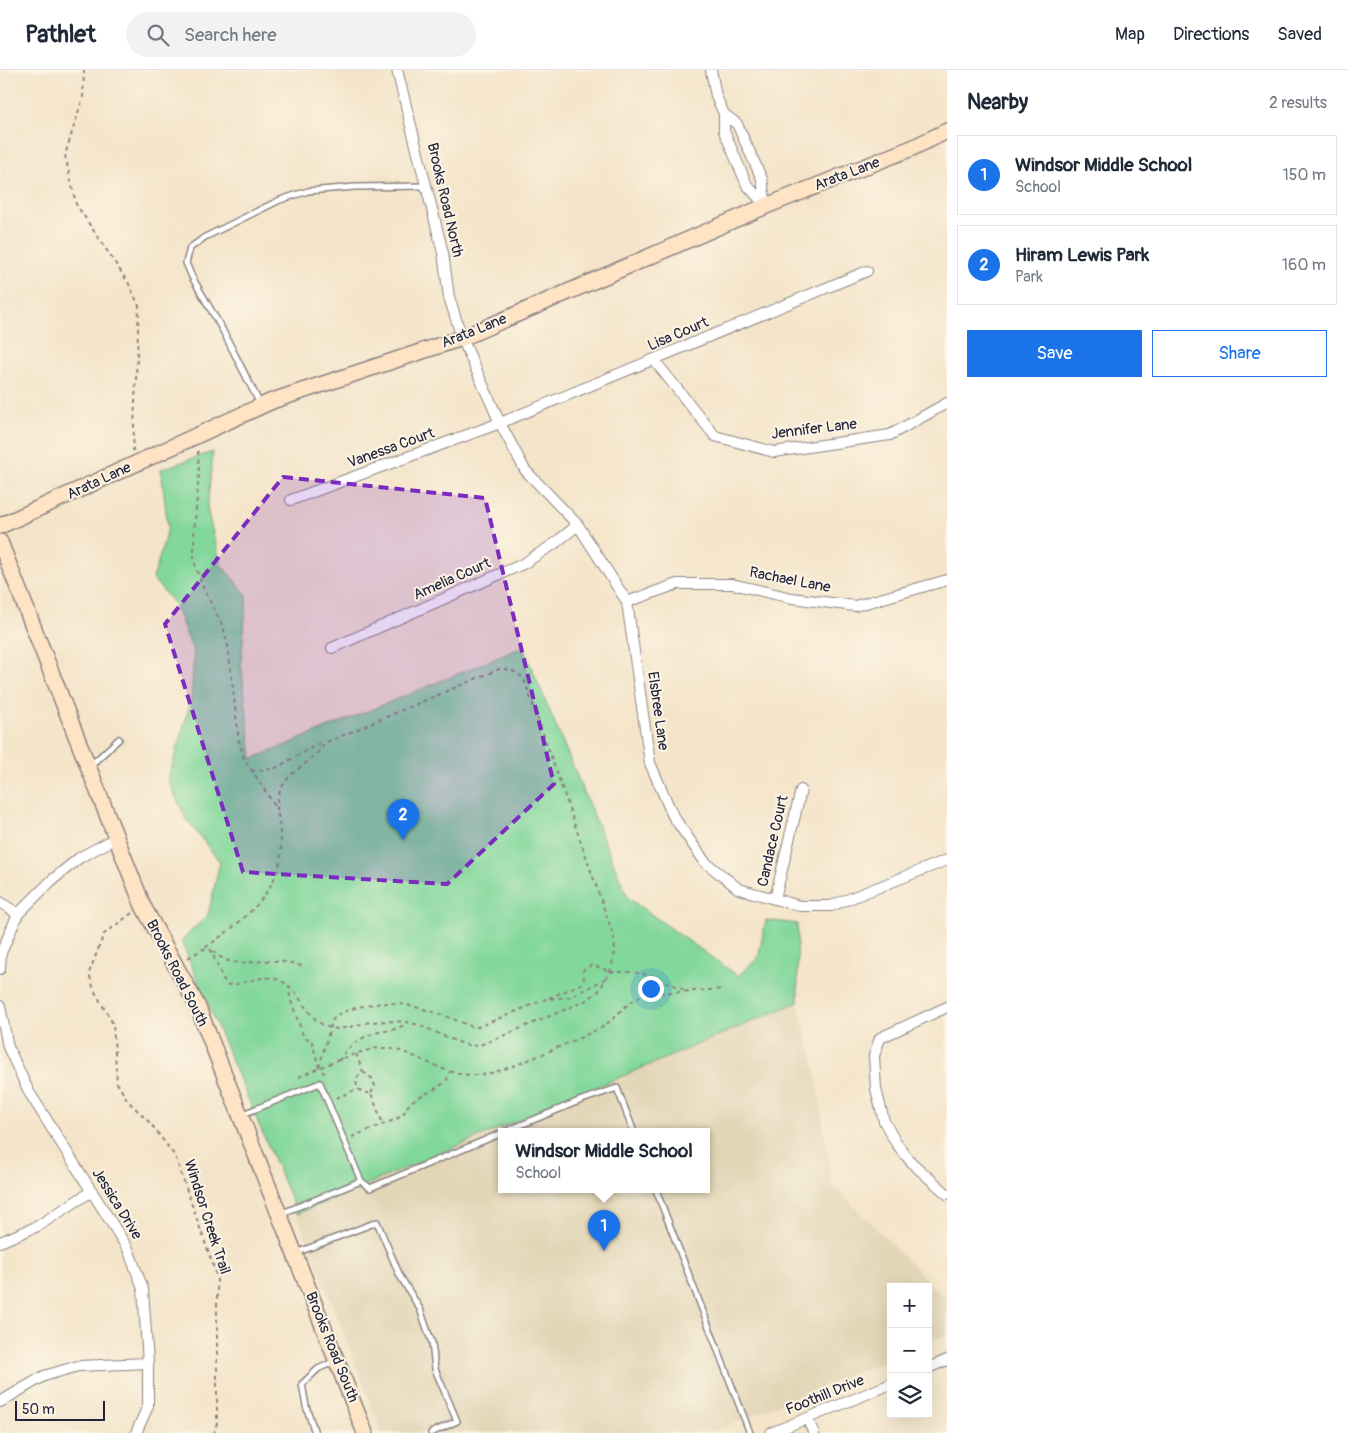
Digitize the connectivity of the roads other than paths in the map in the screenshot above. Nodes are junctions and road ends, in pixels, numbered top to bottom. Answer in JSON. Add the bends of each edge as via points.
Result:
{"nodes":[{"id":1,"x":397,"y":70,"type":"edge"},
{"id":2,"x":711,"y":70,"type":"edge"},
{"id":3,"x":724,"y":114,"type":"junction"},
{"id":4,"x":947,"y":131,"type":"edge"},
{"id":5,"x":427,"y":186,"type":"junction"},
{"id":6,"x":766,"y":206,"type":"junction"},
{"id":7,"x":867,"y":271,"type":"dead end"},
{"id":8,"x":462,"y":338,"type":"junction"},
{"id":9,"x":654,"y":360,"type":"junction"},
{"id":10,"x":947,"y":403,"type":"edge"},
{"id":11,"x":261,"y":406,"type":"junction"},
{"id":12,"x":500,"y":423,"type":"junction"},
{"id":13,"x":291,"y":500,"type":"dead end"},
{"id":14,"x":578,"y":525,"type":"junction"},
{"id":15,"x":0,"y":526,"type":"edge"},
{"id":16,"x":0,"y":542,"type":"edge"},
{"id":17,"x":947,"y":580,"type":"edge"},
{"id":18,"x":627,"y":602,"type":"junction"},
{"id":19,"x":332,"y":648,"type":"dead end"},
{"id":20,"x":119,"y":739,"type":"dead end"},
{"id":21,"x":89,"y":767,"type":"junction"},
{"id":22,"x":800,"y":790,"type":"dead end"},
{"id":23,"x":116,"y":838,"type":"junction"},
{"id":24,"x":947,"y":860,"type":"edge"},
{"id":25,"x":775,"y":899,"type":"junction"},
{"id":26,"x":0,"y":902,"type":"edge"},
{"id":27,"x":18,"y":914,"type":"junction"},
{"id":28,"x":0,"y":969,"type":"edge"},
{"id":29,"x":0,"y":1006,"type":"edge"},
{"id":30,"x":947,"y":1007,"type":"edge"},
{"id":31,"x":240,"y":1115,"type":"junction"},
{"id":32,"x":514,"y":1128,"type":"edge"},
{"id":33,"x":632,"y":1128,"type":"edge"},
{"id":34,"x":498,"y":1135,"type":"edge"},
{"id":35,"x":361,"y":1181,"type":"junction"},
{"id":36,"x":92,"y":1191,"type":"junction"},
{"id":37,"x":657,"y":1193,"type":"edge"},
{"id":38,"x":947,"y":1194,"type":"edge"},
{"id":39,"x":279,"y":1214,"type":"junction"},
{"id":40,"x":0,"y":1242,"type":"edge"},
{"id":41,"x":295,"y":1253,"type":"junction"},
{"id":42,"x":337,"y":1360,"type":"junction"},
{"id":43,"x":947,"y":1360,"type":"edge"},
{"id":44,"x":148,"y":1363,"type":"junction"},
{"id":45,"x":932,"y":1366,"type":"edge"},
{"id":46,"x":887,"y":1386,"type":"edge"},
{"id":47,"x":0,"y":1402,"type":"edge"},
{"id":48,"x":807,"y":1419,"type":"junction"},
{"id":49,"x":136,"y":1433,"type":"edge"},
{"id":50,"x":315,"y":1433,"type":"edge"},
{"id":51,"x":366,"y":1433,"type":"edge"},
{"id":52,"x":431,"y":1433,"type":"edge"},
{"id":53,"x":750,"y":1433,"type":"edge"},
{"id":54,"x":772,"y":1433,"type":"edge"},
{"id":55,"x":814,"y":1433,"type":"edge"}],
"edges":[{"from":1,"to":5,"type":"street","name":"Brooks Road North"},
{"from":2,"to":3,"type":"street","via":[[716,96]]},
{"from":3,"to":6,"type":"street","via":[[724,132],[747,185]]},
{"from":3,"to":6,"type":"street","via":[[737,124],[762,179]]},
{"from":4,"to":6,"type":"street","name":"Arata Lane"},
{"from":5,"to":8,"type":"street","name":"Brooks Road North","via":[[444,253],[449,297]]},
{"from":5,"to":11,"type":"lane","via":[[308,191],[280,200],[205,237],[190,248],[186,263],[192,277]]},
{"from":6,"to":8,"type":"street","name":"Arata Lane"},
{"from":7,"to":9,"type":"street","name":"Lisa Court"},
{"from":8,"to":11,"type":"street","name":"Arata Lane"},
{"from":8,"to":12,"type":"street","name":"Elsbree Lane"},
{"from":9,"to":10,"type":"street","name":"Jennifer Lane","via":[[716,436],[774,452],[890,435]]},
{"from":9,"to":12,"type":"street","name":"Lisa Court"},
{"from":11,"to":15,"type":"street","name":"Arata Lane"},
{"from":12,"to":13,"type":"street","name":"Vanessa Court"},
{"from":12,"to":14,"type":"street","name":"Elsbree Lane","via":[[525,470]]},
{"from":14,"to":18,"type":"street","name":"Elsbree Lane"},
{"from":14,"to":19,"type":"street","name":"Amelia Court","via":[[523,564]]},
{"from":16,"to":21,"type":"street","name":"Brooks Road South"},
{"from":17,"to":18,"type":"street","name":"Rachael Lane","via":[[856,606],[792,598],[732,584],[677,584]]},
{"from":18,"to":25,"type":"street","name":"Elsbree Lane","via":[[650,763],[673,816],[705,862],[739,890]]},
{"from":20,"to":21,"type":"lane"},
{"from":21,"to":23,"type":"street","name":"Brooks Road South"},
{"from":22,"to":25,"type":"street","name":"Candace Court"},
{"from":23,"to":27,"type":"street","via":[[79,858]]},
{"from":23,"to":31,"type":"street","name":"Brooks Road South","via":[[142,906],[197,1006]]},
{"from":24,"to":25,"type":"street","name":"Elsbree Lane","via":[[831,906],[800,906]]},
{"from":26,"to":27,"type":"street"},
{"from":27,"to":28,"type":"street","via":[[1,953]]},
{"from":29,"to":36,"type":"street","name":"Jessica Drive","via":[[8,1047],[29,1092]]},
{"from":30,"to":38,"type":"street","via":[[880,1038],[874,1056],[876,1089],[884,1121],[912,1163]]},
{"from":31,"to":35,"type":"lane","via":[[320,1083]]},
{"from":31,"to":39,"type":"street","name":"Brooks Road South"},
{"from":32,"to":33,"type":"lane","via":[[617,1088]]},
{"from":34,"to":35,"type":"lane","via":[[370,1188]]},
{"from":35,"to":39,"type":"lane"},
{"from":36,"to":40,"type":"street","via":[[38,1226]]},
{"from":36,"to":44,"type":"street","name":"Jessica Drive","via":[[128,1249],[143,1289]]},
{"from":37,"to":53,"type":"lane"},
{"from":39,"to":41,"type":"street","name":"Brooks Road South"},
{"from":41,"to":42,"type":"street","name":"Brooks Road South"},
{"from":41,"to":52,"type":"lane","via":[[377,1222],[400,1276],[420,1310],[432,1343],[435,1369],[457,1421]]},
{"from":42,"to":50,"type":"lane","via":[[318,1369],[302,1384]]},
{"from":42,"to":51,"type":"street","name":"Brooks Road South"},
{"from":43,"to":45,"type":"street"},
{"from":44,"to":47,"type":"street","via":[[78,1366],[44,1376]]},
{"from":44,"to":49,"type":"street","name":"Jessica Drive","via":[[148,1406]]},
{"from":46,"to":48,"type":"street","name":"Foothill Drive"},
{"from":48,"to":54,"type":"street","name":"Foothill Drive"},
{"from":48,"to":55,"type":"street"}]}
